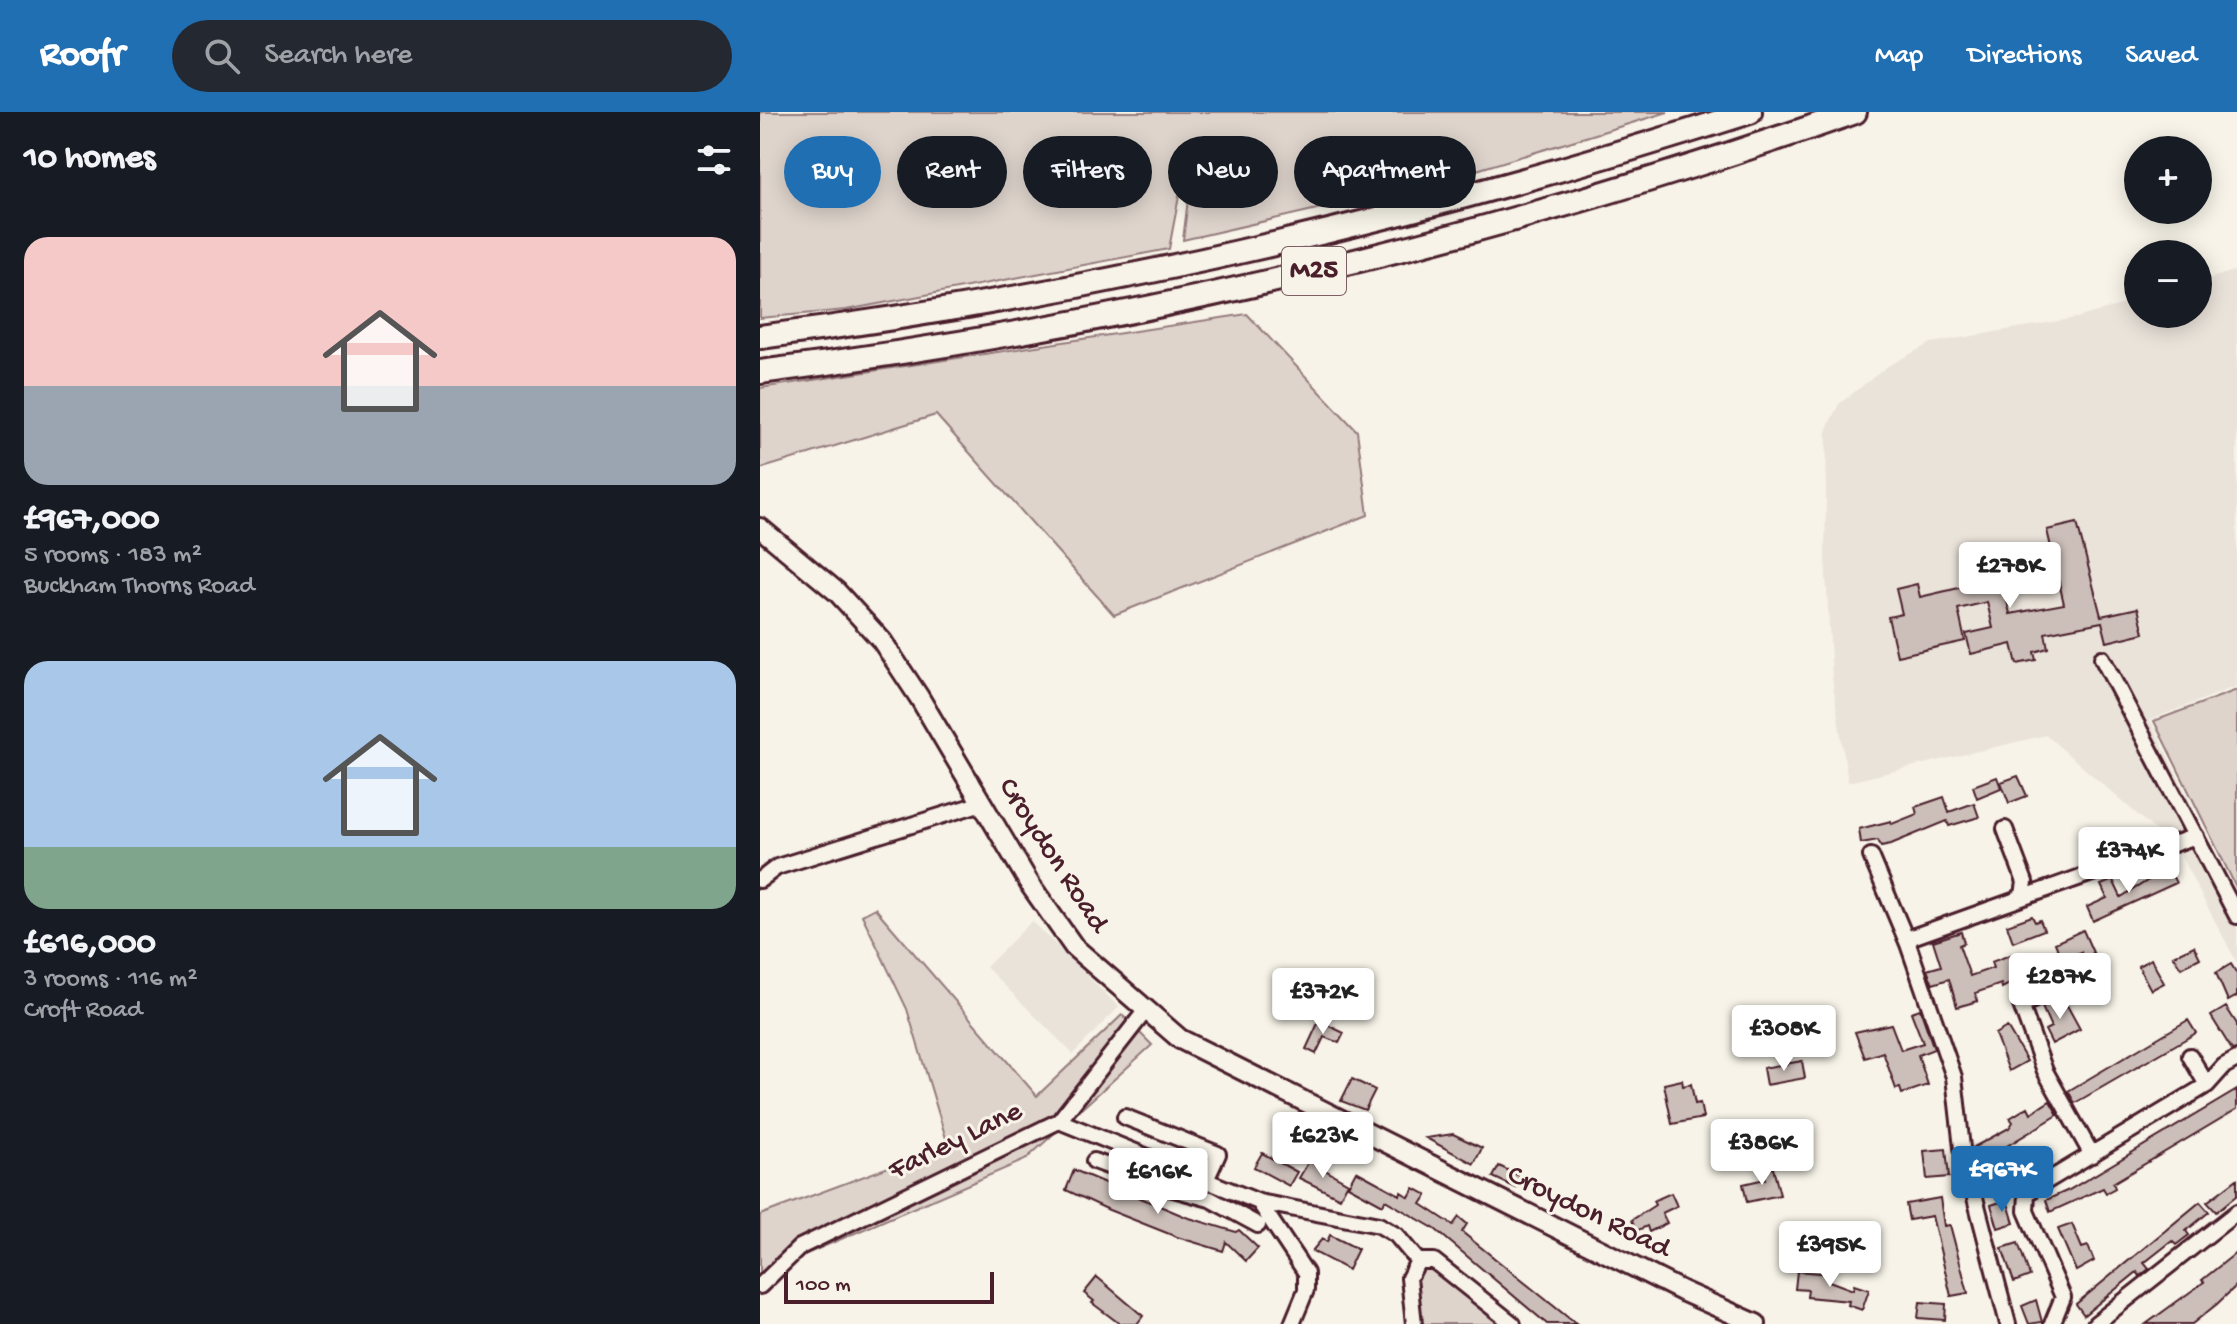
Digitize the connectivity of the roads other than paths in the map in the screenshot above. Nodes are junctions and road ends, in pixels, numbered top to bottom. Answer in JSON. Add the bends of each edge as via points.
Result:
{"nodes":[{"id":1,"x":1750,"y":112,"type":"edge"},
{"id":2,"x":1855,"y":112,"type":"edge"},
{"id":3,"x":760,"y":337,"type":"edge"},
{"id":4,"x":760,"y":372,"type":"edge"},
{"id":5,"x":760,"y":528,"type":"edge"},
{"id":6,"x":2102,"y":658,"type":"dead end"},
{"id":7,"x":982,"y":803,"type":"junction"},
{"id":8,"x":2005,"y":829,"type":"dead end"},
{"id":9,"x":2196,"y":836,"type":"junction"},
{"id":10,"x":1871,"y":856,"type":"dead end"},
{"id":11,"x":760,"y":880,"type":"edge"},
{"id":12,"x":2017,"y":898,"type":"junction"},
{"id":13,"x":2237,"y":916,"type":"edge"},
{"id":14,"x":1908,"y":944,"type":"junction"},
{"id":15,"x":2067,"y":986,"type":"dead end"},
{"id":16,"x":1146,"y":1010,"type":"junction"},
{"id":17,"x":2190,"y":1056,"type":"dead end"},
{"id":18,"x":2230,"y":1062,"type":"edge"},
{"id":19,"x":2207,"y":1085,"type":"junction"},
{"id":20,"x":1125,"y":1117,"type":"dead end"},
{"id":21,"x":1059,"y":1121,"type":"junction"},
{"id":22,"x":2092,"y":1155,"type":"junction"},
{"id":23,"x":1094,"y":1161,"type":"dead end"},
{"id":24,"x":1158,"y":1169,"type":"junction"},
{"id":25,"x":1206,"y":1180,"type":"junction"},
{"id":26,"x":1259,"y":1202,"type":"junction"},
{"id":27,"x":2237,"y":1212,"type":"edge"},
{"id":28,"x":1258,"y":1225,"type":"dead end"},
{"id":29,"x":1418,"y":1261,"type":"junction"},
{"id":30,"x":760,"y":1286,"type":"edge"},
{"id":31,"x":1292,"y":1324,"type":"edge"},
{"id":32,"x":1414,"y":1324,"type":"edge"},
{"id":33,"x":1513,"y":1324,"type":"edge"},
{"id":34,"x":1756,"y":1324,"type":"edge"},
{"id":35,"x":2008,"y":1324,"type":"edge"},
{"id":36,"x":2052,"y":1324,"type":"edge"},
{"id":37,"x":2095,"y":1324,"type":"edge"}],
"edges":[{"from":1,"to":3,"type":"highway","number":"M25","via":[[1492,190],[1247,251],[1029,296]]},
{"from":2,"to":4,"type":"highway","number":"M25","via":[[1613,191],[1326,268],[1065,324]]},
{"from":5,"to":7,"type":"main road","name":"Croydon Road","via":[[837,592],[882,641]]},
{"from":6,"to":9,"type":"street"},
{"from":7,"to":11,"type":"street","via":[[777,867]]},
{"from":7,"to":16,"type":"main road","name":"Croydon Road","via":[[1074,947]]},
{"from":8,"to":12,"type":"street","via":[[2025,882],[2023,895]]},
{"from":9,"to":12,"type":"street"},
{"from":9,"to":13,"type":"street"},
{"from":10,"to":14,"type":"street"},
{"from":12,"to":14,"type":"street","via":[[1912,937]]},
{"from":14,"to":35,"type":"street","via":[[1954,1077],[1962,1148]]},
{"from":15,"to":22,"type":"street","via":[[2021,1005],[2045,1071]]},
{"from":16,"to":21,"type":"street","name":"Farley Lane"},
{"from":16,"to":34,"type":"main road","name":"Croydon Road","via":[[1180,1039],[1244,1073]]},
{"from":17,"to":19,"type":"street"},
{"from":18,"to":19,"type":"street"},
{"from":19,"to":22,"type":"street"},
{"from":20,"to":25,"type":"street","via":[[1218,1154]]},
{"from":21,"to":24,"type":"street"},
{"from":21,"to":30,"type":"street","name":"Farley Lane","via":[[800,1247]]},
{"from":22,"to":36,"type":"street","via":[[2036,1187],[2024,1202],[2063,1297]]},
{"from":23,"to":24,"type":"street","via":[[1138,1177]]},
{"from":24,"to":25,"type":"street"},
{"from":24,"to":28,"type":"street","via":[[1166,1187],[1210,1199]]},
{"from":25,"to":26,"type":"street"},
{"from":26,"to":29,"type":"street","via":[[1379,1225],[1396,1235]]},
{"from":26,"to":31,"type":"street","via":[[1306,1273],[1306,1290]]},
{"from":27,"to":37,"type":"street"},
{"from":29,"to":32,"type":"street","via":[[1409,1278]]},
{"from":29,"to":33,"type":"street","via":[[1434,1261]]}]}
